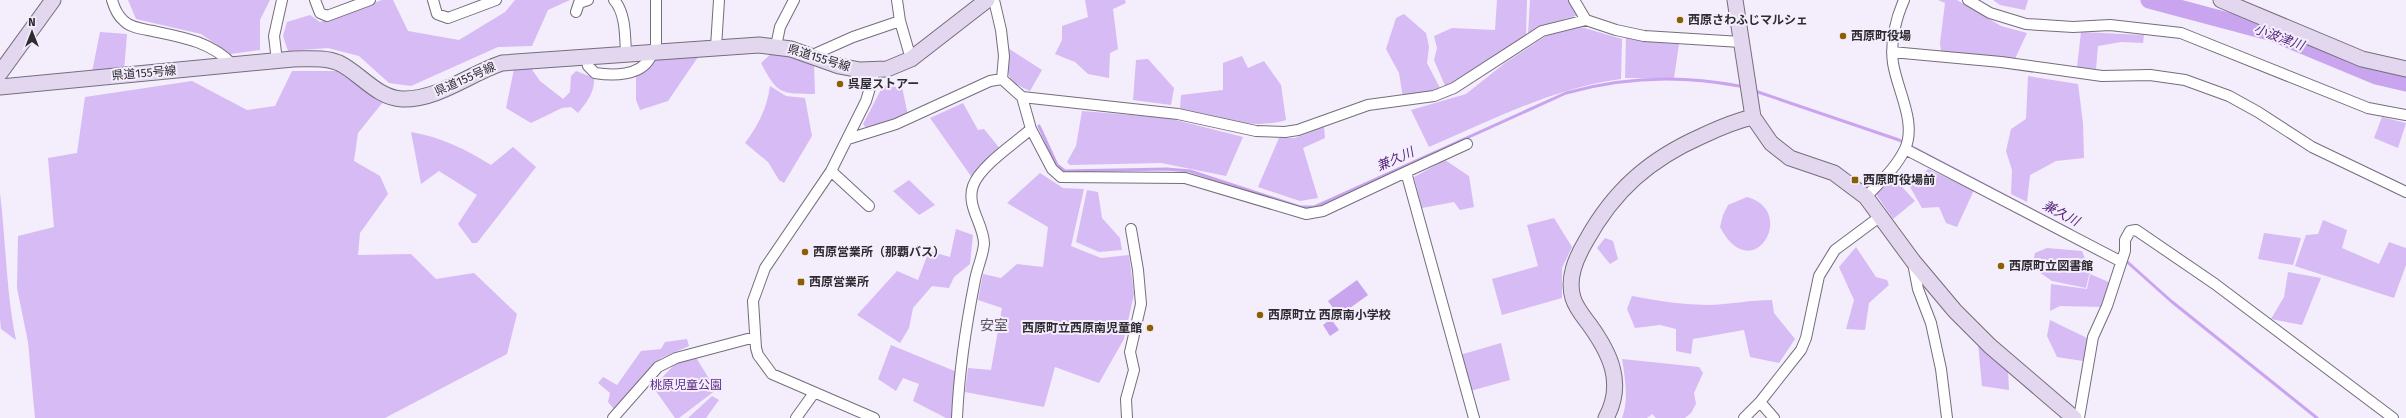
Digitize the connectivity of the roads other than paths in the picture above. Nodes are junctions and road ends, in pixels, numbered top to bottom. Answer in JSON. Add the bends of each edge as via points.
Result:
{"nodes":[{"id":1,"x":53,"y":0,"type":"edge"},
{"id":2,"x":112,"y":0,"type":"edge"},
{"id":3,"x":282,"y":0,"type":"edge"},
{"id":4,"x":315,"y":0,"type":"edge"},
{"id":5,"x":370,"y":0,"type":"edge"},
{"id":6,"x":432,"y":0,"type":"edge"},
{"id":7,"x":496,"y":0,"type":"edge"},
{"id":8,"x":588,"y":0,"type":"edge"},
{"id":9,"x":614,"y":0,"type":"edge"},
{"id":10,"x":656,"y":0,"type":"edge"},
{"id":11,"x":719,"y":0,"type":"edge"},
{"id":12,"x":794,"y":0,"type":"edge"},
{"id":13,"x":897,"y":0,"type":"edge"},
{"id":14,"x":987,"y":0,"type":"edge"},
{"id":15,"x":994,"y":0,"type":"edge"},
{"id":16,"x":1574,"y":0,"type":"edge"},
{"id":17,"x":1735,"y":0,"type":"edge"},
{"id":18,"x":1904,"y":0,"type":"edge"},
{"id":19,"x":1968,"y":0,"type":"edge"},
{"id":20,"x":2221,"y":0,"type":"edge"},
{"id":21,"x":576,"y":12,"type":"dead end"},
{"id":22,"x":1586,"y":20,"type":"junction"},
{"id":23,"x":900,"y":22,"type":"junction"},
{"id":24,"x":1741,"y":42,"type":"junction"},
{"id":25,"x":776,"y":46,"type":"junction"},
{"id":26,"x":716,"y":47,"type":"junction"},
{"id":27,"x":653,"y":52,"type":"junction"},
{"id":28,"x":1892,"y":52,"type":"junction"},
{"id":29,"x":626,"y":54,"type":"junction"},
{"id":30,"x":586,"y":57,"type":"junction"},
{"id":31,"x":814,"y":57,"type":"junction"},
{"id":32,"x":911,"y":59,"type":"junction"},
{"id":33,"x":277,"y":62,"type":"junction"},
{"id":34,"x":233,"y":64,"type":"junction"},
{"id":35,"x":2406,"y":69,"type":"edge"},
{"id":36,"x":875,"y":71,"type":"junction"},
{"id":37,"x":0,"y":73,"type":"edge"},
{"id":38,"x":1002,"y":79,"type":"junction"},
{"id":39,"x":0,"y":87,"type":"edge"},
{"id":40,"x":1022,"y":97,"type":"junction"},
{"id":41,"x":2406,"y":115,"type":"edge"},
{"id":42,"x":1753,"y":117,"type":"junction"},
{"id":43,"x":1031,"y":129,"type":"junction"},
{"id":44,"x":848,"y":139,"type":"junction"},
{"id":45,"x":1467,"y":144,"type":"dead end"},
{"id":46,"x":1906,"y":145,"type":"junction"},
{"id":47,"x":832,"y":171,"type":"junction"},
{"id":48,"x":1406,"y":172,"type":"junction"},
{"id":49,"x":2406,"y":192,"type":"edge"},
{"id":50,"x":1866,"y":196,"type":"junction"},
{"id":51,"x":869,"y":206,"type":"dead end"},
{"id":52,"x":1881,"y":218,"type":"junction"},
{"id":53,"x":1131,"y":229,"type":"dead end"},
{"id":54,"x":2122,"y":257,"type":"junction"},
{"id":55,"x":1912,"y":261,"type":"junction"},
{"id":56,"x":755,"y":337,"type":"junction"},
{"id":57,"x":814,"y":393,"type":"junction"},
{"id":58,"x":1760,"y":402,"type":"junction"},
{"id":59,"x":613,"y":418,"type":"edge"},
{"id":60,"x":796,"y":418,"type":"edge"},
{"id":61,"x":874,"y":418,"type":"edge"},
{"id":62,"x":957,"y":418,"type":"edge"},
{"id":63,"x":1127,"y":418,"type":"edge"},
{"id":64,"x":1474,"y":418,"type":"edge"},
{"id":65,"x":1606,"y":418,"type":"edge"},
{"id":66,"x":1744,"y":418,"type":"edge"},
{"id":67,"x":1774,"y":418,"type":"edge"},
{"id":68,"x":1947,"y":418,"type":"edge"},
{"id":69,"x":2074,"y":418,"type":"edge"},
{"id":70,"x":2079,"y":418,"type":"edge"},
{"id":71,"x":2393,"y":418,"type":"edge"}],
"edges":[{"from":1,"to":37,"type":"street"},
{"from":2,"to":34,"type":"street","via":[[124,22],[207,46],[223,54]]},
{"from":3,"to":33,"type":"street","via":[[274,36]]},
{"from":4,"to":5,"type":"street","via":[[320,13],[327,16]]},
{"from":6,"to":7,"type":"street","via":[[437,14],[448,18]]},
{"from":8,"to":21,"type":"street","via":[[579,3]]},
{"from":9,"to":29,"type":"street","via":[[622,15]]},
{"from":10,"to":27,"type":"street"},
{"from":11,"to":26,"type":"street"},
{"from":12,"to":25,"type":"street","via":[[780,27]]},
{"from":13,"to":23,"type":"street"},
{"from":14,"to":32,"type":"street","name":"県道155号線"},
{"from":15,"to":38,"type":"street","via":[[1004,56]]},
{"from":16,"to":22,"type":"street"},
{"from":17,"to":24,"type":"street"},
{"from":18,"to":28,"type":"street"},
{"from":19,"to":41,"type":"street","via":[[1990,13],[2026,24],[2073,27],[2110,25],[2181,33],[2368,108]]},
{"from":20,"to":35,"type":"street","via":[[2362,59]]},
{"from":22,"to":24,"type":"street","via":[[1644,36]]},
{"from":22,"to":40,"type":"street","via":[[1542,31],[1454,88],[1434,96],[1368,106],[1285,132],[1256,131],[1178,114]]},
{"from":23,"to":31,"type":"street","via":[[853,37],[817,53]]},
{"from":23,"to":32,"type":"street"},
{"from":24,"to":42,"type":"street"},
{"from":25,"to":26,"type":"street","name":"県道155号線"},
{"from":25,"to":31,"type":"street","name":"県道155号線"},
{"from":26,"to":27,"type":"street","name":"県道155号線"},
{"from":27,"to":29,"type":"street","name":"県道155号線"},
{"from":27,"to":30,"type":"street","via":[[648,63],[642,67],[617,75],[595,73],[588,66]]},
{"from":28,"to":46,"type":"street","via":[[1908,119]]},
{"from":28,"to":49,"type":"street","via":[[2001,62],[2102,76],[2150,75],[2186,80],[2229,96],[2312,147]]},
{"from":29,"to":30,"type":"street","name":"県道155号線"},
{"from":30,"to":33,"type":"street","name":"県道155号線","via":[[502,63],[469,75],[437,92],[402,99],[393,98],[380,91],[333,61],[293,59]]},
{"from":31,"to":36,"type":"street","name":"県道155号線","via":[[843,67]]},
{"from":32,"to":36,"type":"street","name":"県道155号線","via":[[896,67]]},
{"from":33,"to":34,"type":"street","name":"県道155号線"},
{"from":34,"to":39,"type":"street","name":"県道155号線"},
{"from":36,"to":44,"type":"street","via":[[866,101]]},
{"from":38,"to":40,"type":"street"},
{"from":38,"to":44,"type":"street","via":[[990,81],[896,124]]},
{"from":40,"to":43,"type":"street"},
{"from":42,"to":50,"type":"street","via":[[1779,151],[1790,158],[1834,174]]},
{"from":42,"to":65,"type":"street","via":[[1734,122],[1685,143],[1649,165],[1635,176],[1607,208],[1582,248],[1571,279],[1573,298],[1606,349],[1613,365],[1615,395]]},
{"from":43,"to":48,"type":"street","via":[[1052,169],[1061,176],[1185,178],[1306,214],[1323,211]]},
{"from":43,"to":62,"type":"street","via":[[980,174],[971,195],[984,245],[968,319]]},
{"from":44,"to":47,"type":"street"},
{"from":45,"to":48,"type":"street"},
{"from":46,"to":50,"type":"street","via":[[1885,178]]},
{"from":46,"to":54,"type":"street"},
{"from":47,"to":51,"type":"street"},
{"from":47,"to":56,"type":"street","via":[[764,268],[753,301]]},
{"from":48,"to":64,"type":"street","via":[[1460,375]]},
{"from":50,"to":52,"type":"street"},
{"from":52,"to":55,"type":"street"},
{"from":52,"to":58,"type":"street","via":[[1835,250],[1821,271],[1801,350]]},
{"from":53,"to":63,"type":"street","via":[[1141,304],[1130,352],[1134,370],[1126,399]]},
{"from":54,"to":70,"type":"street","via":[[2107,306],[2093,337]]},
{"from":54,"to":71,"type":"street","via":[[2125,240],[2130,231],[2141,232],[2215,284]]},
{"from":55,"to":68,"type":"street","via":[[1918,289],[1931,323],[1941,368]]},
{"from":55,"to":69,"type":"street","via":[[1955,311],[1990,346]]},
{"from":56,"to":57,"type":"street","via":[[758,355],[772,374]]},
{"from":56,"to":59,"type":"street","via":[[676,358],[658,367]]},
{"from":57,"to":60,"type":"street"},
{"from":57,"to":61,"type":"street"},
{"from":58,"to":66,"type":"street"},
{"from":58,"to":67,"type":"street"}]}
